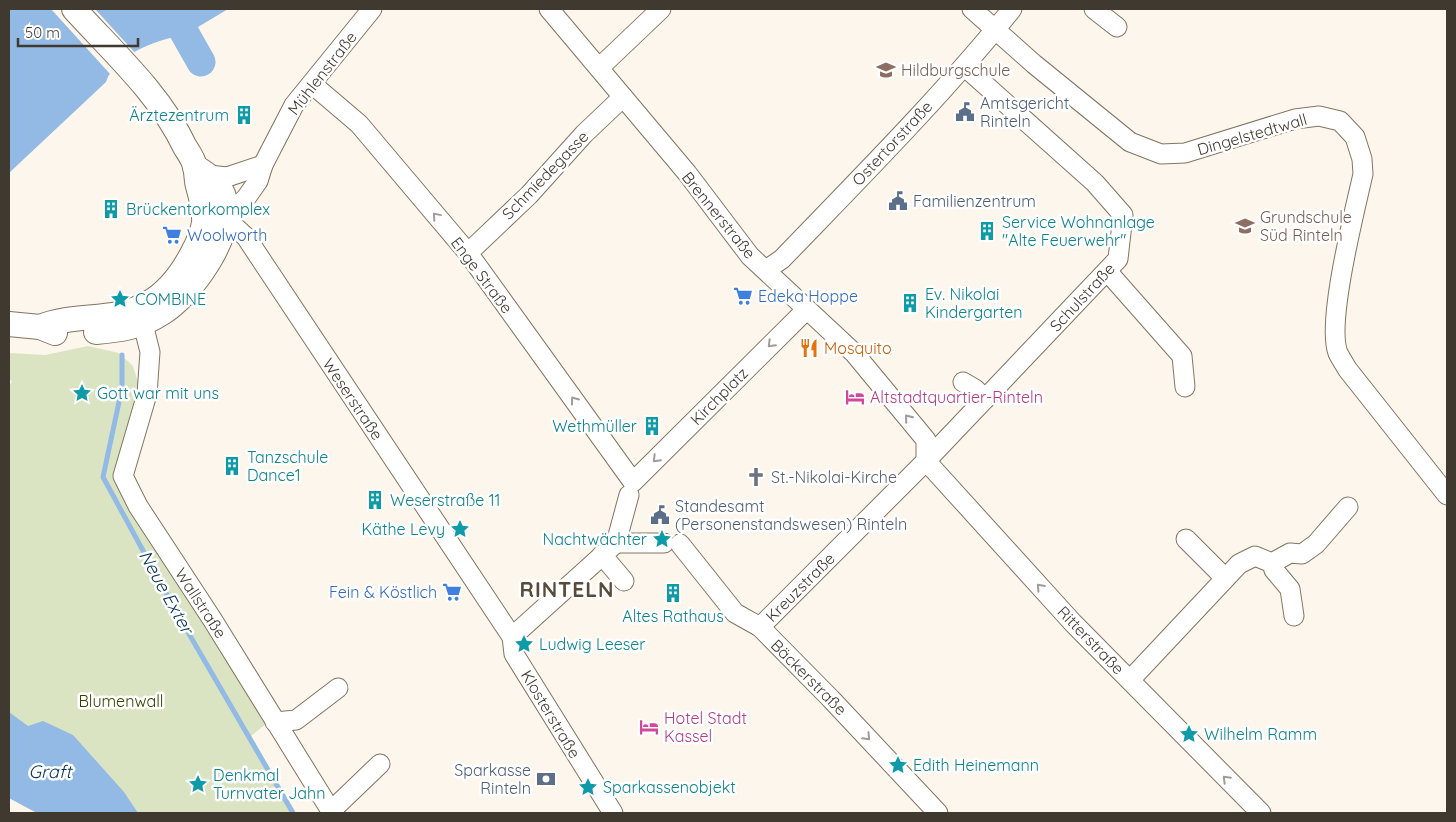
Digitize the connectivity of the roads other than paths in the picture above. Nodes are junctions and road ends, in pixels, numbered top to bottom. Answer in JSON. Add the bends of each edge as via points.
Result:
{"nodes":[{"id":1,"x":74,"y":9,"type":"edge"},
{"id":2,"x":372,"y":9,"type":"edge"},
{"id":3,"x":549,"y":9,"type":"edge"},
{"id":4,"x":661,"y":9,"type":"edge"},
{"id":5,"x":972,"y":9,"type":"edge"},
{"id":6,"x":1012,"y":9,"type":"edge"},
{"id":7,"x":1094,"y":9,"type":"edge"},
{"id":8,"x":1117,"y":27,"type":"dead end"},
{"id":9,"x":994,"y":30,"type":"junction"},
{"id":10,"x":964,"y":66,"type":"junction"},
{"id":11,"x":599,"y":68,"type":"junction"},
{"id":12,"x":312,"y":84,"type":"junction"},
{"id":13,"x":623,"y":97,"type":"junction"},
{"id":14,"x":263,"y":166,"type":"junction"},
{"id":15,"x":202,"y":171,"type":"junction"},
{"id":16,"x":214,"y":221,"type":"junction"},
{"id":17,"x":468,"y":253,"type":"junction"},
{"id":18,"x":766,"y":270,"type":"junction"},
{"id":19,"x":1107,"y":271,"type":"junction"},
{"id":20,"x":806,"y":310,"type":"junction"},
{"id":21,"x":9,"y":324,"type":"edge"},
{"id":22,"x":143,"y":324,"type":"junction"},
{"id":23,"x":40,"y":327,"type":"junction"},
{"id":24,"x":963,"y":382,"type":"dead end"},
{"id":25,"x":1185,"y":387,"type":"dead end"},
{"id":26,"x":985,"y":399,"type":"junction"},
{"id":27,"x":926,"y":461,"type":"junction"},
{"id":28,"x":631,"y":488,"type":"junction"},
{"id":29,"x":1447,"y":495,"type":"edge"},
{"id":30,"x":1348,"y":507,"type":"dead end"},
{"id":31,"x":1186,"y":539,"type":"dead end"},
{"id":32,"x":609,"y":549,"type":"junction"},
{"id":33,"x":1272,"y":563,"type":"junction"},
{"id":34,"x":1225,"y":578,"type":"junction"},
{"id":35,"x":624,"y":581,"type":"dead end"},
{"id":36,"x":1294,"y":616,"type":"dead end"},
{"id":37,"x":760,"y":627,"type":"junction"},
{"id":38,"x":512,"y":637,"type":"junction"},
{"id":39,"x":1130,"y":680,"type":"junction"},
{"id":40,"x":338,"y":688,"type":"dead end"},
{"id":41,"x":275,"y":722,"type":"junction"},
{"id":42,"x":380,"y":764,"type":"dead end"},
{"id":43,"x":613,"y":813,"type":"edge"},
{"id":44,"x":938,"y":813,"type":"edge"},
{"id":45,"x":1261,"y":813,"type":"edge"}],
"edges":[{"from":1,"to":15,"type":"main road","via":[[143,84]]},
{"from":2,"to":12,"type":"street","name":"Mühlenstraße"},
{"from":3,"to":11,"type":"street","name":"Brennerstraße"},
{"from":4,"to":11,"type":"street"},
{"from":5,"to":9,"type":"street","name":"Dingelstedtwall"},
{"from":6,"to":9,"type":"street","name":"Ostertorstraße"},
{"from":7,"to":8,"type":"street"},
{"from":9,"to":10,"type":"street","name":"Ostertorstraße"},
{"from":9,"to":29,"type":"street","name":"Dingelstedtwall","via":[[1130,142],[1161,154],[1185,153],[1295,119],[1319,116],[1340,121],[1355,137],[1363,174],[1339,292],[1338,352],[1348,370]]},
{"from":10,"to":18,"type":"street","name":"Ostertorstraße","via":[[782,259]]},
{"from":10,"to":19,"type":"street","name":"Schulstraße","via":[[1007,111],[1095,183],[1123,215],[1118,259]]},
{"from":11,"to":13,"type":"street","name":"Brennerstraße"},
{"from":12,"to":14,"type":"street","name":"Mühlenstraße","via":[[294,105]]},
{"from":17,"to":12,"type":"street","name":"Enge Straße","one_way":true,"via":[[359,124]]},
{"from":13,"to":17,"type":"street","name":"Schmiedegasse"},
{"from":13,"to":18,"type":"street","name":"Brennerstraße","via":[[750,256]]},
{"from":14,"to":15,"type":"street","via":[[227,177]]},
{"from":14,"to":16,"type":"street","name":"Mühlenstraße","via":[[258,181],[246,198]]},
{"from":15,"to":16,"type":"main road","via":[[222,191],[225,201]]},
{"from":16,"to":22,"type":"main road","via":[[216,246],[196,282],[170,307]]},
{"from":16,"to":23,"type":"main road","via":[[181,273],[153,300],[128,311],[95,318],[58,320]]},
{"from":16,"to":38,"type":"street","name":"Weserstraße","via":[[246,237]]},
{"from":28,"to":17,"type":"street","name":"Enge Straße","one_way":true},
{"from":18,"to":20,"type":"street","name":"Brennerstraße"},
{"from":19,"to":25,"type":"street","via":[[1182,356]]},
{"from":19,"to":26,"type":"street","name":"Schulstraße"},
{"from":27,"to":20,"type":"street","name":"Brennerstraße","one_way":true,"via":[[926,440],[854,353]]},
{"from":20,"to":28,"type":"street","name":"Kirchplatz","one_way":true},
{"from":21,"to":23,"type":"main road"},
{"from":22,"to":23,"type":"main road","via":[[118,330],[57,333]]},
{"from":22,"to":41,"type":"street","name":"Wallstraße","via":[[150,352],[147,394],[123,476],[138,506]]},
{"from":24,"to":26,"type":"street"},
{"from":26,"to":27,"type":"street","name":"Schulstraße"},
{"from":27,"to":37,"type":"street","name":"Kreuzstraße"},
{"from":39,"to":27,"type":"street","name":"Ritterstraße","one_way":true,"via":[[1073,623]]},
{"from":28,"to":32,"type":"street"},
{"from":30,"to":33,"type":"street","via":[[1316,544],[1302,554],[1290,553]]},
{"from":31,"to":34,"type":"street"},
{"from":32,"to":35,"type":"street"},
{"from":32,"to":37,"type":"street","name":"Bäckerstraße","via":[[672,543],[735,613]]},
{"from":32,"to":38,"type":"street"},
{"from":33,"to":34,"type":"street","via":[[1255,556],[1239,564]]},
{"from":33,"to":36,"type":"street","via":[[1290,589]]},
{"from":34,"to":39,"type":"street"},
{"from":37,"to":44,"type":"street","name":"Bäckerstraße","one_way":true},
{"from":38,"to":43,"type":"street","name":"Klosterstraße","via":[[514,654]]},
{"from":45,"to":39,"type":"street","name":"Ritterstraße","one_way":true},
{"from":40,"to":41,"type":"street","via":[[296,720]]},
{"from":41,"to":42,"type":"street","name":"Wallstraße","via":[[331,811]]}]}
